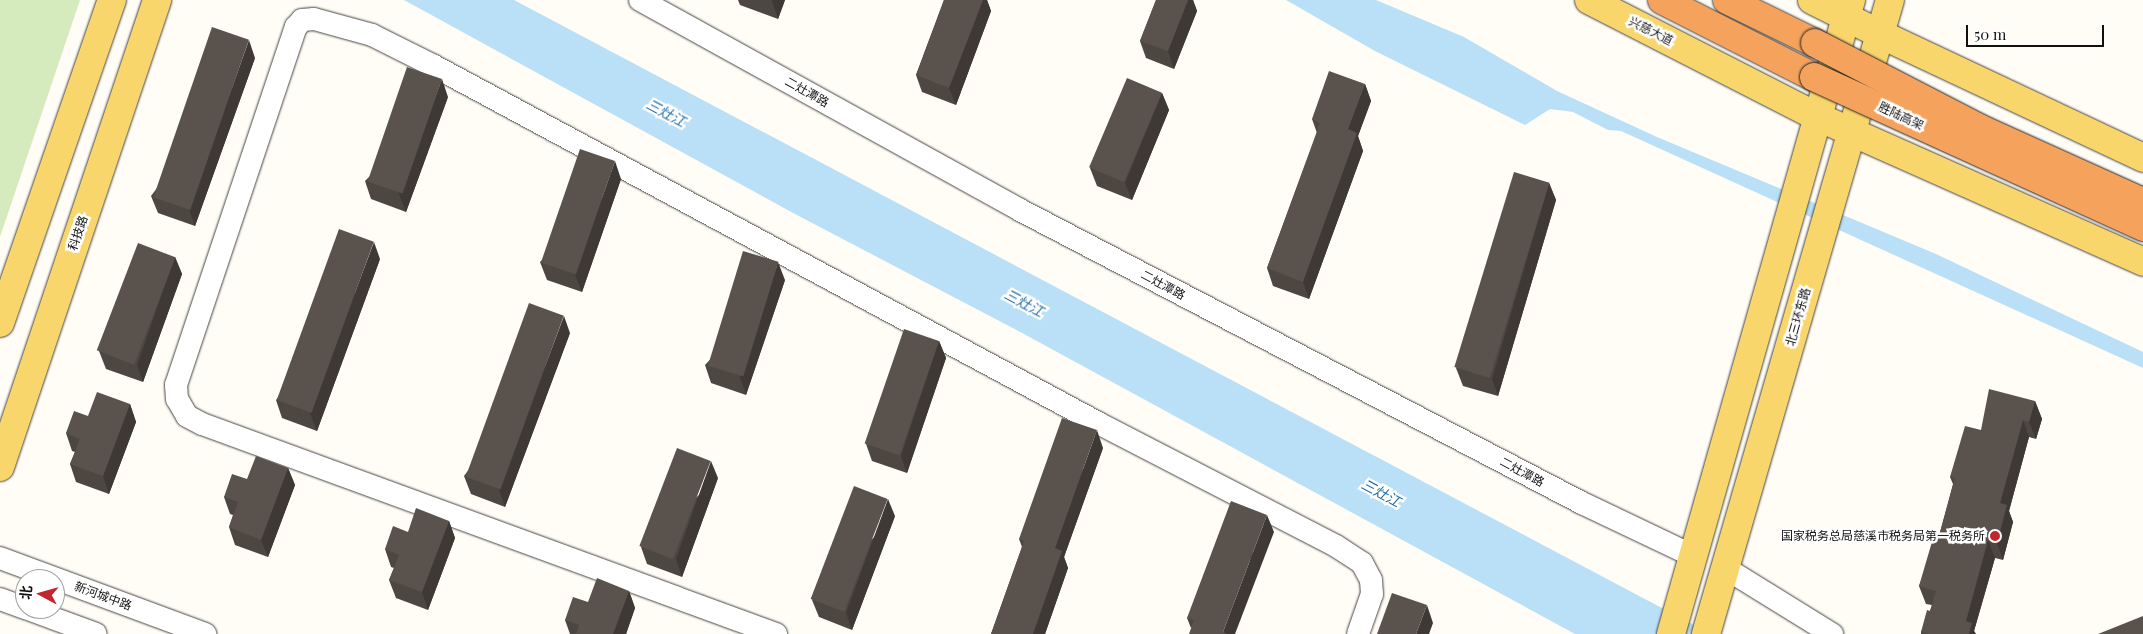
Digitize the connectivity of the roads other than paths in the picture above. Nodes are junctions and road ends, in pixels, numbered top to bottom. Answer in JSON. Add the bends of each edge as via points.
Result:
{"nodes":[{"id":1,"x":112,"y":0,"type":"edge"},
{"id":2,"x":157,"y":0,"type":"edge"},
{"id":3,"x":640,"y":0,"type":"edge"},
{"id":4,"x":1589,"y":0,"type":"edge"},
{"id":5,"x":1662,"y":0,"type":"edge"},
{"id":6,"x":1728,"y":0,"type":"edge"},
{"id":7,"x":1812,"y":0,"type":"edge"},
{"id":8,"x":1890,"y":0,"type":"edge"},
{"id":9,"x":1849,"y":9,"type":"edge"},
{"id":10,"x":1880,"y":34,"type":"junction"},
{"id":11,"x":1818,"y":117,"type":"junction"},
{"id":12,"x":1851,"y":133,"type":"junction"},
{"id":13,"x":2143,"y":158,"type":"edge"},
{"id":14,"x":2143,"y":202,"type":"edge"},
{"id":15,"x":2143,"y":227,"type":"edge"},
{"id":16,"x":2143,"y":262,"type":"edge"},
{"id":17,"x":0,"y":323,"type":"edge"},
{"id":18,"x":0,"y":467,"type":"edge"},
{"id":19,"x":1693,"y":556,"type":"junction"},
{"id":20,"x":0,"y":558,"type":"edge"},
{"id":21,"x":1725,"y":568,"type":"junction"},
{"id":22,"x":0,"y":599,"type":"edge"},
{"id":23,"x":15,"y":604,"type":"edge"},
{"id":24,"x":56,"y":619,"type":"edge"},
{"id":25,"x":96,"y":634,"type":"edge"},
{"id":26,"x":205,"y":634,"type":"edge"},
{"id":27,"x":776,"y":634,"type":"edge"},
{"id":28,"x":1358,"y":634,"type":"edge"},
{"id":29,"x":1671,"y":634,"type":"edge"},
{"id":30,"x":1706,"y":634,"type":"edge"},
{"id":31,"x":1832,"y":634,"type":"edge"}],
"edges":[{"from":1,"to":17,"type":"main road"},
{"from":2,"to":18,"type":"main road","name":"科技路"},
{"from":3,"to":19,"type":"street","name":"二灶潭路","via":[[1028,214],[1582,503]]},
{"from":4,"to":11,"type":"main road","name":"兴慈大道"},
{"from":5,"to":15,"type":"highway","name":"胜陆高架","bridge":true,"via":[[1814,77]]},
{"from":6,"to":14,"type":"highway","name":"胜陆高架","bridge":true,"via":[[1981,129]]},
{"from":7,"to":9,"type":"main road"},
{"from":8,"to":10,"type":"main road","name":"北三环东路"},
{"from":9,"to":10,"type":"main road"},
{"from":9,"to":11,"type":"main road"},
{"from":10,"to":12,"type":"main road","name":"北三环东路"},
{"from":10,"to":13,"type":"main road"},
{"from":11,"to":12,"type":"main road","name":"兴慈大道"},
{"from":11,"to":19,"type":"main road"},
{"from":12,"to":16,"type":"main road","name":"兴慈大道"},
{"from":12,"to":21,"type":"main road","name":"北三环东路"},
{"from":19,"to":29,"type":"main road"},
{"from":20,"to":26,"type":"street","name":"新河城中路"},
{"from":21,"to":30,"type":"main road","name":"北三环东路"},
{"from":21,"to":31,"type":"street"},
{"from":22,"to":23,"type":"street"},
{"from":24,"to":25,"type":"street"},
{"from":27,"to":28,"type":"street","via":[[220,431],[187,416],[177,400],[176,385],[293,37],[302,20],[314,19],[372,35],[434,66],[1090,418],[1336,546],[1362,563],[1371,580],[1372,594]]}]}
